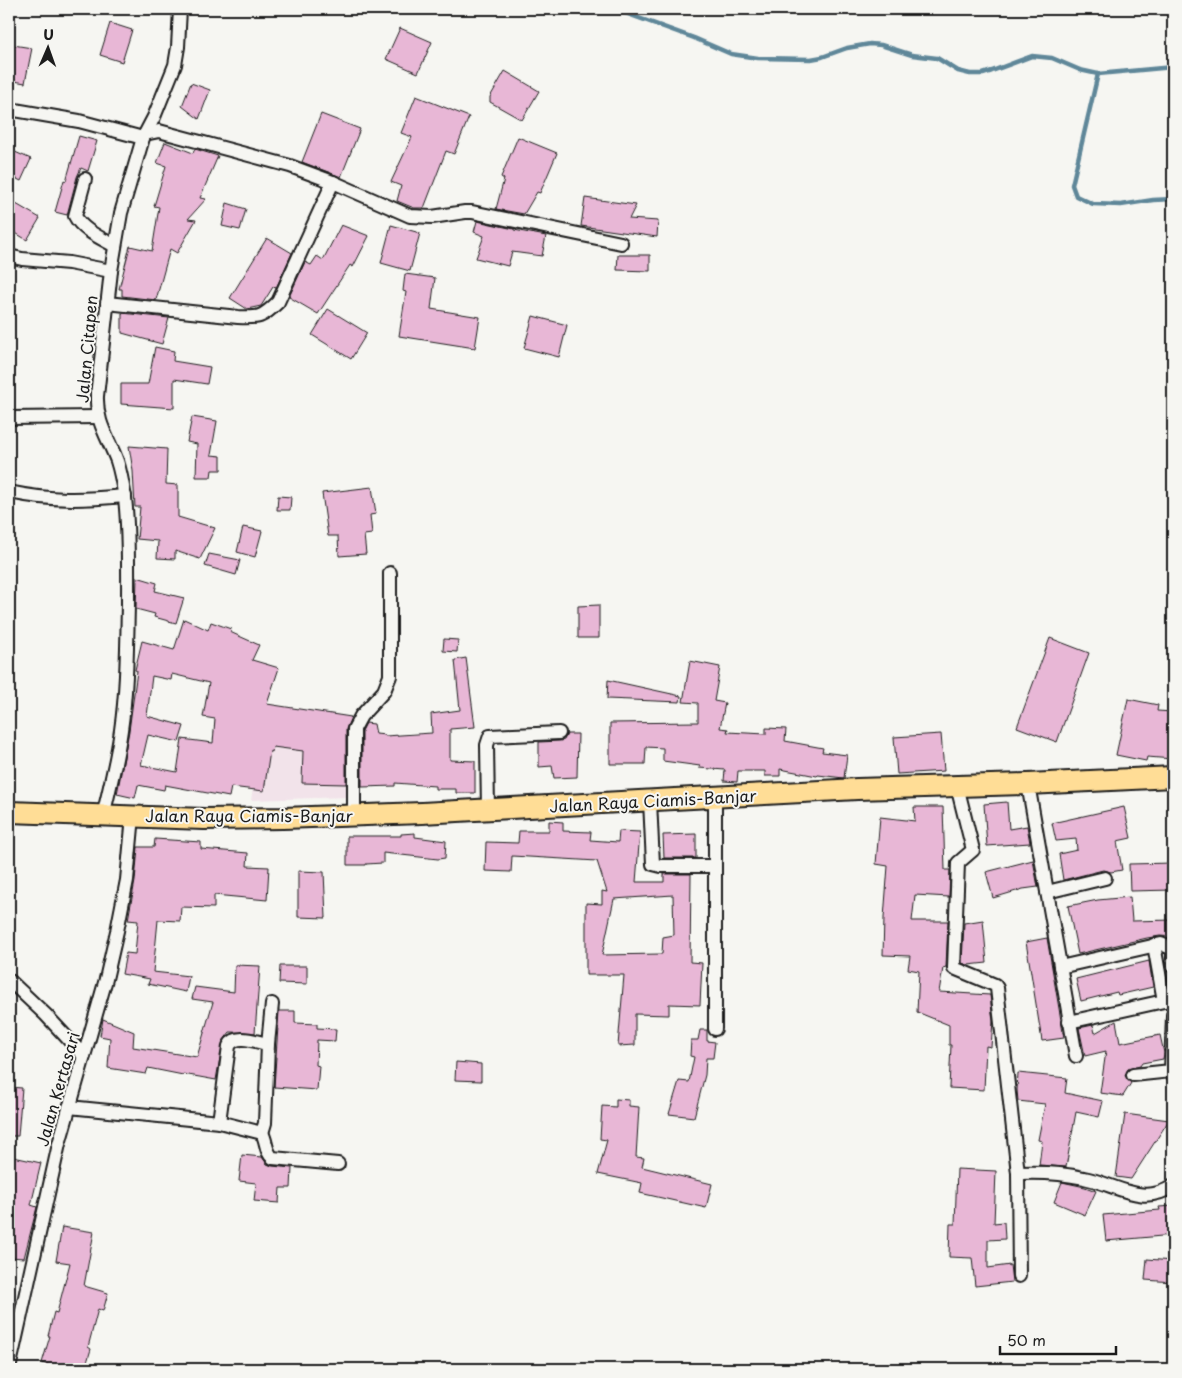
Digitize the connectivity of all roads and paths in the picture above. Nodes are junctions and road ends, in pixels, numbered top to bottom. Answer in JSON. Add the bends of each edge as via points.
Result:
{"nodes":[{"id":1,"x":180,"y":9,"type":"edge"},
{"id":2,"x":9,"y":109,"type":"edge"},
{"id":3,"x":144,"y":136,"type":"junction"},
{"id":4,"x":85,"y":180,"type":"dead end"},
{"id":5,"x":333,"y":182,"type":"junction"},
{"id":6,"x":621,"y":243,"type":"dead end"},
{"id":7,"x":114,"y":246,"type":"junction"},
{"id":8,"x":9,"y":256,"type":"edge"},
{"id":9,"x":110,"y":272,"type":"junction"},
{"id":10,"x":107,"y":303,"type":"junction"},
{"id":11,"x":98,"y":417,"type":"junction"},
{"id":12,"x":9,"y":418,"type":"edge"},
{"id":13,"x":9,"y":493,"type":"edge"},
{"id":14,"x":125,"y":496,"type":"junction"},
{"id":15,"x":390,"y":573,"type":"dead end"},
{"id":16,"x":558,"y":733,"type":"dead end"},
{"id":17,"x":1173,"y":777,"type":"edge"},
{"id":18,"x":1028,"y":784,"type":"junction"},
{"id":19,"x":957,"y":786,"type":"junction"},
{"id":20,"x":715,"y":798,"type":"junction"},
{"id":21,"x":650,"y":801,"type":"junction"},
{"id":22,"x":488,"y":810,"type":"junction"},
{"id":23,"x":9,"y":812,"type":"edge"},
{"id":24,"x":354,"y":815,"type":"junction"},
{"id":25,"x":103,"y":816,"type":"junction"},
{"id":26,"x":133,"y":816,"type":"junction"},
{"id":27,"x":715,"y":866,"type":"junction"},
{"id":28,"x":1105,"y":878,"type":"dead end"},
{"id":29,"x":1047,"y":892,"type":"junction"},
{"id":30,"x":1154,"y":945,"type":"junction"},
{"id":31,"x":1173,"y":966,"type":"edge"},
{"id":32,"x":1060,"y":967,"type":"junction"},
{"id":33,"x":9,"y":980,"type":"edge"},
{"id":34,"x":1169,"y":1000,"type":"edge"},
{"id":35,"x":272,"y":1004,"type":"dead end"},
{"id":36,"x":1173,"y":1015,"type":"edge"},
{"id":37,"x":1069,"y":1022,"type":"junction"},
{"id":38,"x":715,"y":1029,"type":"dead end"},
{"id":39,"x":268,"y":1044,"type":"junction"},
{"id":40,"x":84,"y":1056,"type":"junction"},
{"id":41,"x":1076,"y":1056,"type":"dead end"},
{"id":42,"x":1132,"y":1075,"type":"dead end"},
{"id":43,"x":69,"y":1106,"type":"junction"},
{"id":44,"x":219,"y":1122,"type":"junction"},
{"id":45,"x":262,"y":1132,"type":"junction"},
{"id":46,"x":338,"y":1164,"type":"dead end"},
{"id":47,"x":1018,"y":1173,"type":"junction"},
{"id":48,"x":1173,"y":1186,"type":"edge"},
{"id":49,"x":1019,"y":1276,"type":"dead end"},
{"id":50,"x":9,"y":1369,"type":"edge"}],
"edges":[{"from":1,"to":3,"type":"street","name":"Jalan Citapen","via":[[175,65]]},
{"from":2,"to":3,"type":"street"},
{"from":3,"to":5,"type":"street","via":[[159,131],[290,166]]},
{"from":3,"to":7,"type":"street","name":"Jalan Citapen"},
{"from":4,"to":7,"type":"street","via":[[75,216],[83,226]]},
{"from":5,"to":6,"type":"street","via":[[410,216],[472,212]]},
{"from":5,"to":10,"type":"street","via":[[278,302],[266,314],[255,318],[238,317]]},
{"from":7,"to":9,"type":"street","name":"Jalan Citapen"},
{"from":8,"to":9,"type":"street","via":[[78,264]]},
{"from":9,"to":10,"type":"street","name":"Jalan Citapen"},
{"from":10,"to":11,"type":"street","name":"Jalan Citapen","via":[[97,396]]},
{"from":11,"to":12,"type":"street"},
{"from":11,"to":14,"type":"street","name":"Jalan Citapen","via":[[116,460]]},
{"from":13,"to":14,"type":"street","via":[[61,500]]},
{"from":14,"to":25,"type":"street","name":"Jalan Citapen","via":[[128,573],[123,702],[118,747]]},
{"from":15,"to":24,"type":"street","via":[[390,676],[384,691],[361,716],[354,729]]},
{"from":16,"to":22,"type":"street","via":[[490,736]]},
{"from":17,"to":18,"type":"highway","name":"Jalan Raya Ciamis-Banjar"},
{"from":18,"to":19,"type":"highway","name":"Jalan Raya Ciamis-Banjar"},
{"from":18,"to":29,"type":"street"},
{"from":19,"to":20,"type":"highway","name":"Jalan Raya Ciamis-Banjar"},
{"from":19,"to":47,"type":"street","via":[[972,850],[958,864],[954,968],[997,988]]},
{"from":20,"to":21,"type":"highway","name":"Jalan Raya Ciamis-Banjar"},
{"from":20,"to":27,"type":"street"},
{"from":21,"to":22,"type":"highway","name":"Jalan Raya Ciamis-Banjar"},
{"from":21,"to":27,"type":"street","via":[[653,864]]},
{"from":22,"to":24,"type":"highway","name":"Jalan Raya Ciamis-Banjar"},
{"from":23,"to":25,"type":"highway","name":"Jalan Raya Ciamis-Banjar"},
{"from":24,"to":26,"type":"highway","name":"Jalan Raya Ciamis-Banjar","via":[[204,819]]},
{"from":25,"to":26,"type":"highway","name":"Jalan Raya Ciamis-Banjar"},
{"from":26,"to":40,"type":"street","name":"Jalan Kertasari","via":[[127,880],[117,931]]},
{"from":27,"to":38,"type":"street"},
{"from":28,"to":29,"type":"street"},
{"from":29,"to":32,"type":"street"},
{"from":30,"to":31,"type":"street","via":[[1164,944],[1171,948]]},
{"from":30,"to":32,"type":"street"},
{"from":30,"to":34,"type":"street"},
{"from":32,"to":37,"type":"street"},
{"from":33,"to":40,"type":"street"},
{"from":34,"to":37,"type":"street"},
{"from":35,"to":39,"type":"street"},
{"from":36,"to":42,"type":"street","via":[[1171,1071]]},
{"from":37,"to":41,"type":"street"},
{"from":39,"to":44,"type":"street","via":[[238,1038],[232,1042]]},
{"from":39,"to":45,"type":"street"},
{"from":40,"to":43,"type":"street","name":"Jalan Kertasari"},
{"from":43,"to":44,"type":"street"},
{"from":43,"to":50,"type":"street","name":"Jalan Kertasari"},
{"from":44,"to":45,"type":"street"},
{"from":45,"to":46,"type":"street","via":[[273,1158]]},
{"from":47,"to":48,"type":"street","via":[[1076,1176],[1146,1196],[1162,1193]]},
{"from":47,"to":49,"type":"street"}]}
